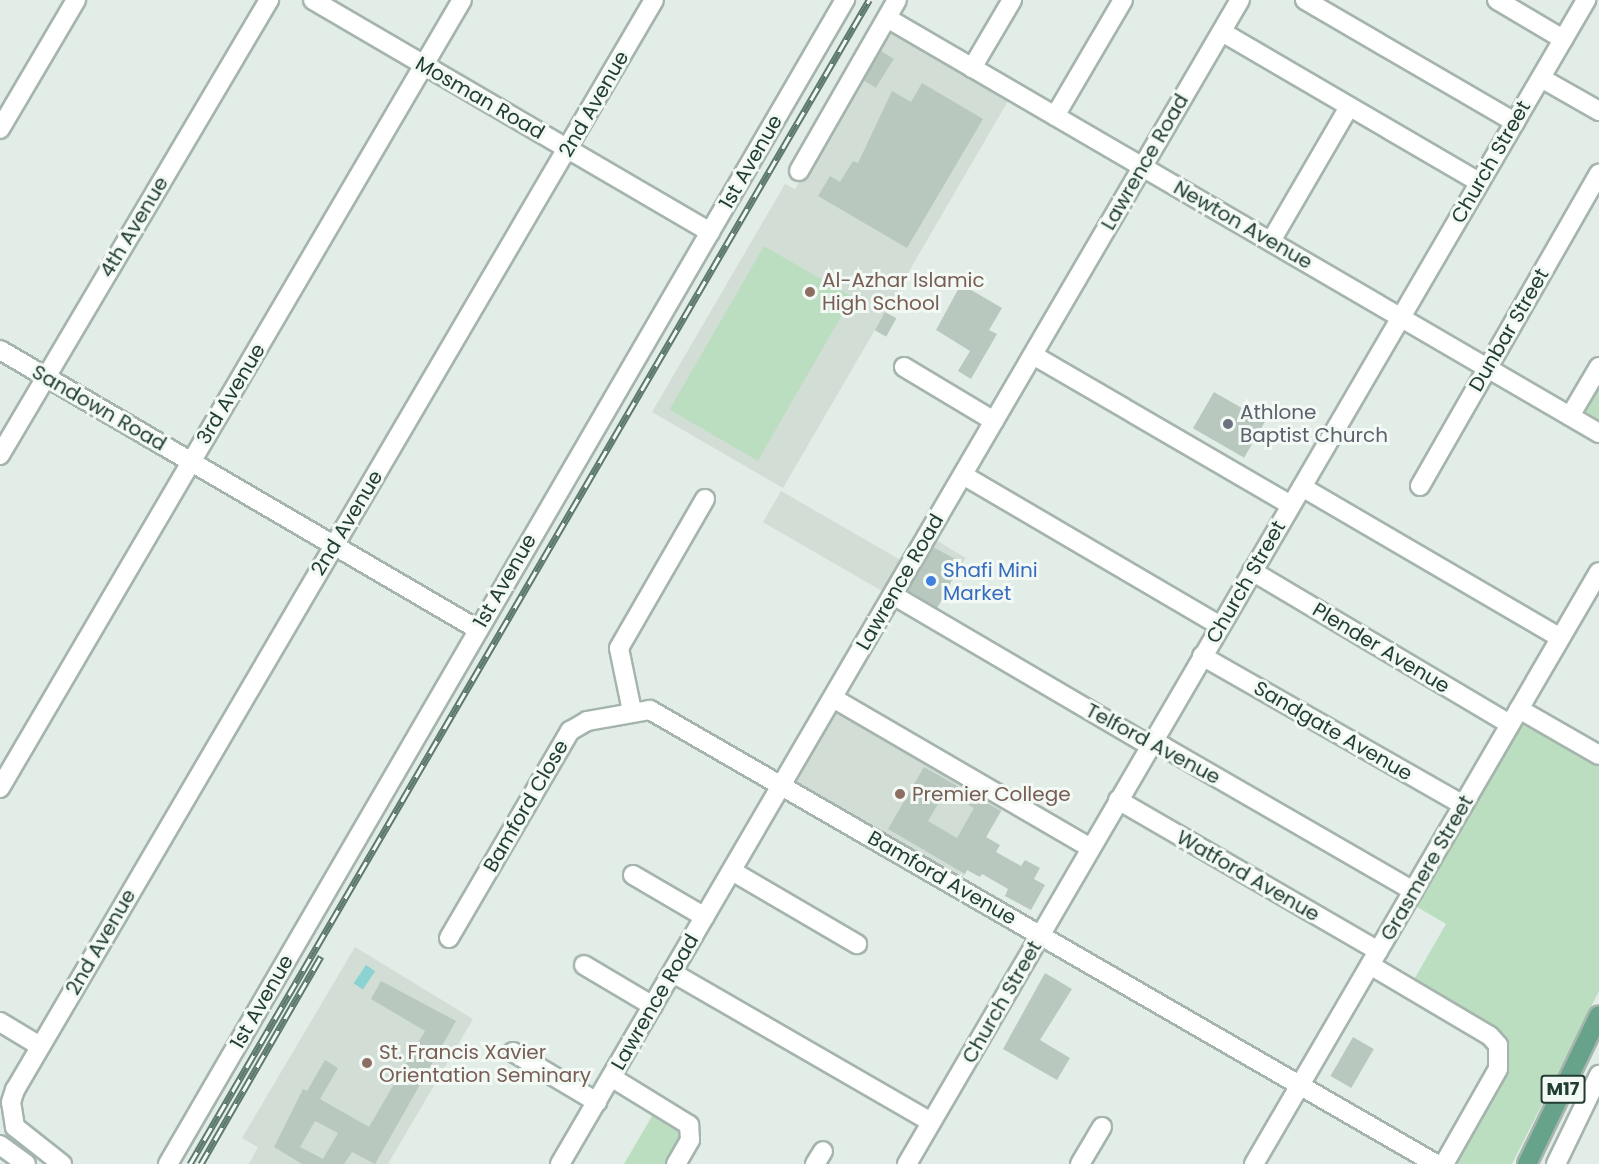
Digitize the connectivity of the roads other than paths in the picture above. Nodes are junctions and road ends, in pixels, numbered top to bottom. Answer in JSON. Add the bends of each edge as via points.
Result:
{"nodes":[{"id":1,"x":76,"y":0,"type":"edge"},
{"id":2,"x":269,"y":0,"type":"edge"},
{"id":3,"x":313,"y":0,"type":"edge"},
{"id":4,"x":462,"y":0,"type":"edge"},
{"id":5,"x":654,"y":0,"type":"edge"},
{"id":6,"x":845,"y":0,"type":"edge"},
{"id":7,"x":897,"y":0,"type":"edge"},
{"id":8,"x":1012,"y":0,"type":"edge"},
{"id":9,"x":1123,"y":0,"type":"edge"},
{"id":10,"x":1240,"y":0,"type":"edge"},
{"id":11,"x":1305,"y":0,"type":"edge"},
{"id":12,"x":1497,"y":0,"type":"edge"},
{"id":13,"x":1586,"y":0,"type":"edge"},
{"id":14,"x":887,"y":18,"type":"junction"},
{"id":15,"x":1222,"y":32,"type":"junction"},
{"id":16,"x":1563,"y":39,"type":"junction"},
{"id":17,"x":424,"y":65,"type":"junction"},
{"id":18,"x":972,"y":68,"type":"junction"},
{"id":19,"x":1541,"y":78,"type":"junction"},
{"id":20,"x":1349,"y":106,"type":"junction"},
{"id":21,"x":1599,"y":111,"type":"edge"},
{"id":22,"x":1055,"y":116,"type":"junction"},
{"id":23,"x":1515,"y":122,"type":"junction"},
{"id":24,"x":0,"y":129,"type":"edge"},
{"id":25,"x":568,"y":150,"type":"junction"},
{"id":26,"x":1142,"y":167,"type":"junction"},
{"id":27,"x":799,"y":171,"type":"dead end"},
{"id":28,"x":1599,"y":174,"type":"edge"},
{"id":29,"x":1479,"y":182,"type":"junction"},
{"id":30,"x":710,"y":232,"type":"junction"},
{"id":31,"x":1271,"y":241,"type":"junction"},
{"id":32,"x":1401,"y":317,"type":"junction"},
{"id":33,"x":0,"y":351,"type":"edge"},
{"id":34,"x":1033,"y":355,"type":"junction"},
{"id":35,"x":904,"y":367,"type":"dead end"},
{"id":36,"x":1599,"y":367,"type":"edge"},
{"id":37,"x":1487,"y":368,"type":"junction"},
{"id":38,"x":45,"y":377,"type":"junction"},
{"id":39,"x":1570,"y":416,"type":"junction"},
{"id":40,"x":994,"y":421,"type":"junction"},
{"id":41,"x":1599,"y":433,"type":"edge"},
{"id":42,"x":0,"y":455,"type":"edge"},
{"id":43,"x":191,"y":462,"type":"junction"},
{"id":44,"x":963,"y":475,"type":"junction"},
{"id":45,"x":1420,"y":486,"type":"dead end"},
{"id":46,"x":1302,"y":487,"type":"junction"},
{"id":47,"x":705,"y":499,"type":"dead end"},
{"id":48,"x":1291,"y":505,"type":"junction"},
{"id":49,"x":333,"y":545,"type":"junction"},
{"id":50,"x":1252,"y":571,"type":"junction"},
{"id":51,"x":1599,"y":572,"type":"edge"},
{"id":52,"x":893,"y":595,"type":"junction"},
{"id":53,"x":1220,"y":626,"type":"junction"},
{"id":54,"x":477,"y":629,"type":"junction"},
{"id":55,"x":1560,"y":638,"type":"junction"},
{"id":56,"x":1202,"y":656,"type":"junction"},
{"id":57,"x":833,"y":698,"type":"junction"},
{"id":58,"x":632,"y":711,"type":"junction"},
{"id":59,"x":1515,"y":716,"type":"junction"},
{"id":60,"x":1151,"y":743,"type":"junction"},
{"id":61,"x":1599,"y":755,"type":"edge"},
{"id":62,"x":781,"y":785,"type":"junction"},
{"id":63,"x":0,"y":788,"type":"edge"},
{"id":64,"x":1118,"y":800,"type":"junction"},
{"id":65,"x":1463,"y":805,"type":"junction"},
{"id":66,"x":1091,"y":848,"type":"junction"},
{"id":67,"x":732,"y":871,"type":"junction"},
{"id":68,"x":633,"y":875,"type":"dead end"},
{"id":69,"x":1413,"y":891,"type":"junction"},
{"id":70,"x":705,"y":917,"type":"junction"},
{"id":71,"x":1041,"y":935,"type":"junction"},
{"id":72,"x":449,"y":938,"type":"dead end"},
{"id":73,"x":857,"y":944,"type":"dead end"},
{"id":74,"x":1374,"y":958,"type":"junction"},
{"id":75,"x":584,"y":965,"type":"dead end"},
{"id":76,"x":673,"y":973,"type":"junction"},
{"id":77,"x":653,"y":1006,"type":"junction"},
{"id":78,"x":1599,"y":1015,"type":"edge"},
{"id":79,"x":0,"y":1022,"type":"edge"},
{"id":80,"x":40,"y":1046,"type":"junction"},
{"id":81,"x":513,"y":1052,"type":"dead end"},
{"id":82,"x":1599,"y":1075,"type":"edge"},
{"id":83,"x":611,"y":1077,"type":"junction"},
{"id":84,"x":1300,"y":1085,"type":"junction"},
{"id":85,"x":597,"y":1102,"type":"junction"},
{"id":86,"x":931,"y":1122,"type":"junction"},
{"id":87,"x":1102,"y":1127,"type":"dead end"},
{"id":88,"x":0,"y":1145,"type":"edge"},
{"id":89,"x":26,"y":1164,"type":"edge"},
{"id":90,"x":62,"y":1164,"type":"edge"},
{"id":91,"x":168,"y":1164,"type":"edge"},
{"id":92,"x":560,"y":1164,"type":"edge"},
{"id":93,"x":676,"y":1164,"type":"edge"},
{"id":94,"x":907,"y":1164,"type":"edge"},
{"id":95,"x":1080,"y":1164,"type":"edge"},
{"id":96,"x":1254,"y":1164,"type":"edge"},
{"id":97,"x":1436,"y":1164,"type":"edge"},
{"id":98,"x":1444,"y":1164,"type":"edge"},
{"id":99,"x":1527,"y":1164,"type":"edge"},
{"id":100,"x":1556,"y":1164,"type":"edge"}],
"edges":[{"from":1,"to":24,"type":"street"},
{"from":2,"to":38,"type":"street","name":"4th Avenue"},
{"from":3,"to":17,"type":"street","name":"Mosman Road"},
{"from":4,"to":17,"type":"street","name":"3rd Avenue"},
{"from":5,"to":25,"type":"street","name":"2nd Avenue"},
{"from":6,"to":30,"type":"street","name":"1st Avenue"},
{"from":7,"to":14,"type":"street"},
{"from":8,"to":18,"type":"street"},
{"from":9,"to":22,"type":"street"},
{"from":10,"to":15,"type":"street","name":"Lawrence Road"},
{"from":11,"to":23,"type":"street"},
{"from":12,"to":16,"type":"street"},
{"from":13,"to":16,"type":"street","name":"Church Street"},
{"from":14,"to":18,"type":"street","name":"Newton Avenue"},
{"from":14,"to":27,"type":"street"},
{"from":15,"to":20,"type":"street"},
{"from":15,"to":26,"type":"street","name":"Lawrence Road"},
{"from":16,"to":19,"type":"street","name":"Church Street"},
{"from":17,"to":25,"type":"street","name":"Mosman Road"},
{"from":17,"to":43,"type":"street","name":"3rd Avenue"},
{"from":18,"to":22,"type":"street","name":"Newton Avenue"},
{"from":19,"to":21,"type":"street"},
{"from":19,"to":23,"type":"street","name":"Church Street"},
{"from":20,"to":29,"type":"street"},
{"from":20,"to":31,"type":"street"},
{"from":22,"to":26,"type":"street","name":"Newton Avenue"},
{"from":23,"to":29,"type":"street","name":"Church Street"},
{"from":25,"to":30,"type":"street","name":"Mosman Road"},
{"from":25,"to":49,"type":"street","name":"2nd Avenue"},
{"from":26,"to":31,"type":"street","name":"Newton Avenue"},
{"from":26,"to":34,"type":"street","name":"Lawrence Road"},
{"from":28,"to":37,"type":"street","name":"Dunbar Street"},
{"from":29,"to":32,"type":"street","name":"Church Street"},
{"from":30,"to":54,"type":"street","name":"1st Avenue"},
{"from":31,"to":32,"type":"street","name":"Newton Avenue"},
{"from":32,"to":37,"type":"street","name":"Newton Avenue"},
{"from":32,"to":46,"type":"street","name":"Church Street"},
{"from":33,"to":38,"type":"street","name":"Sandown Road"},
{"from":34,"to":40,"type":"street","name":"Lawrence Road"},
{"from":34,"to":48,"type":"street"},
{"from":35,"to":40,"type":"street"},
{"from":36,"to":39,"type":"street"},
{"from":37,"to":39,"type":"street","name":"Newton Avenue"},
{"from":37,"to":45,"type":"street","name":"Dunbar Street"},
{"from":38,"to":42,"type":"street","name":"4th Avenue"},
{"from":38,"to":43,"type":"street","name":"Sandown Road"},
{"from":39,"to":41,"type":"street","name":"Newton Avenue"},
{"from":40,"to":44,"type":"street","name":"Lawrence Road"},
{"from":43,"to":49,"type":"street","name":"Sandown Road"},
{"from":43,"to":63,"type":"street","name":"3rd Avenue"},
{"from":44,"to":52,"type":"street","name":"Lawrence Road"},
{"from":44,"to":53,"type":"street"},
{"from":46,"to":48,"type":"street","name":"Church Street"},
{"from":46,"to":55,"type":"street"},
{"from":47,"to":58,"type":"street","via":[[619,648]]},
{"from":48,"to":50,"type":"street","name":"Church Street"},
{"from":49,"to":54,"type":"street","name":"Sandown Road"},
{"from":49,"to":80,"type":"street","name":"2nd Avenue"},
{"from":50,"to":53,"type":"street","name":"Church Street"},
{"from":50,"to":59,"type":"street","name":"Plender Avenue"},
{"from":51,"to":55,"type":"street","name":"Grasmere Street"},
{"from":52,"to":57,"type":"street","name":"Lawrence Road"},
{"from":52,"to":60,"type":"street","name":"Telford Avenue"},
{"from":53,"to":56,"type":"street","name":"Church Street"},
{"from":54,"to":91,"type":"street","name":"1st Avenue"},
{"from":55,"to":59,"type":"street","name":"Grasmere Street"},
{"from":56,"to":60,"type":"street","name":"Church Street"},
{"from":56,"to":65,"type":"street","name":"Sandgate Avenue"},
{"from":57,"to":62,"type":"street","name":"Lawrence Road"},
{"from":57,"to":66,"type":"street"},
{"from":58,"to":62,"type":"street","name":"Bamford Avenue","via":[[659,714]]},
{"from":58,"to":72,"type":"street","name":"Bamford Close","via":[[587,721],[570,731]]},
{"from":59,"to":61,"type":"street","name":"Plender Avenue"},
{"from":59,"to":65,"type":"street","name":"Grasmere Street"},
{"from":60,"to":64,"type":"street","name":"Church Street"},
{"from":60,"to":69,"type":"street","name":"Telford Avenue"},
{"from":62,"to":67,"type":"street","name":"Lawrence Road"},
{"from":62,"to":71,"type":"street","name":"Bamford Avenue"},
{"from":64,"to":66,"type":"street","name":"Church Street"},
{"from":64,"to":74,"type":"street","name":"Watford Avenue"},
{"from":65,"to":69,"type":"street","name":"Grasmere Street"},
{"from":66,"to":71,"type":"street","name":"Church Street"},
{"from":67,"to":70,"type":"street","name":"Lawrence Road"},
{"from":67,"to":73,"type":"street"},
{"from":68,"to":70,"type":"street"},
{"from":69,"to":74,"type":"street","name":"Grasmere Street"},
{"from":70,"to":76,"type":"street","name":"Lawrence Road"},
{"from":71,"to":84,"type":"street","name":"Bamford Avenue"},
{"from":71,"to":86,"type":"street","name":"Church Street"},
{"from":74,"to":84,"type":"street","name":"Grasmere Street"},
{"from":74,"to":98,"type":"street","name":"Watford Avenue","via":[[1490,1036],[1500,1050],[1498,1069]]},
{"from":75,"to":77,"type":"street"},
{"from":76,"to":77,"type":"street","name":"Lawrence Road"},
{"from":76,"to":86,"type":"street"},
{"from":77,"to":83,"type":"street","name":"Lawrence Road"},
{"from":78,"to":99,"type":"main road","number":"M17"},
{"from":79,"to":80,"type":"street"},
{"from":80,"to":90,"type":"street","name":"2nd Avenue","via":[[15,1090],[11,1115],[25,1138]]},
{"from":81,"to":85,"type":"street"},
{"from":82,"to":100,"type":"street"},
{"from":83,"to":85,"type":"street","name":"Lawrence Road"},
{"from":83,"to":93,"type":"street","via":[[689,1125],[690,1140]]},
{"from":84,"to":96,"type":"street","name":"Grasmere Street"},
{"from":84,"to":97,"type":"street","name":"Bamford Avenue"},
{"from":85,"to":92,"type":"street","name":"Lawrence Road"},
{"from":86,"to":94,"type":"street","name":"Church Street"},
{"from":87,"to":95,"type":"street"},
{"from":88,"to":89,"type":"street"}]}
